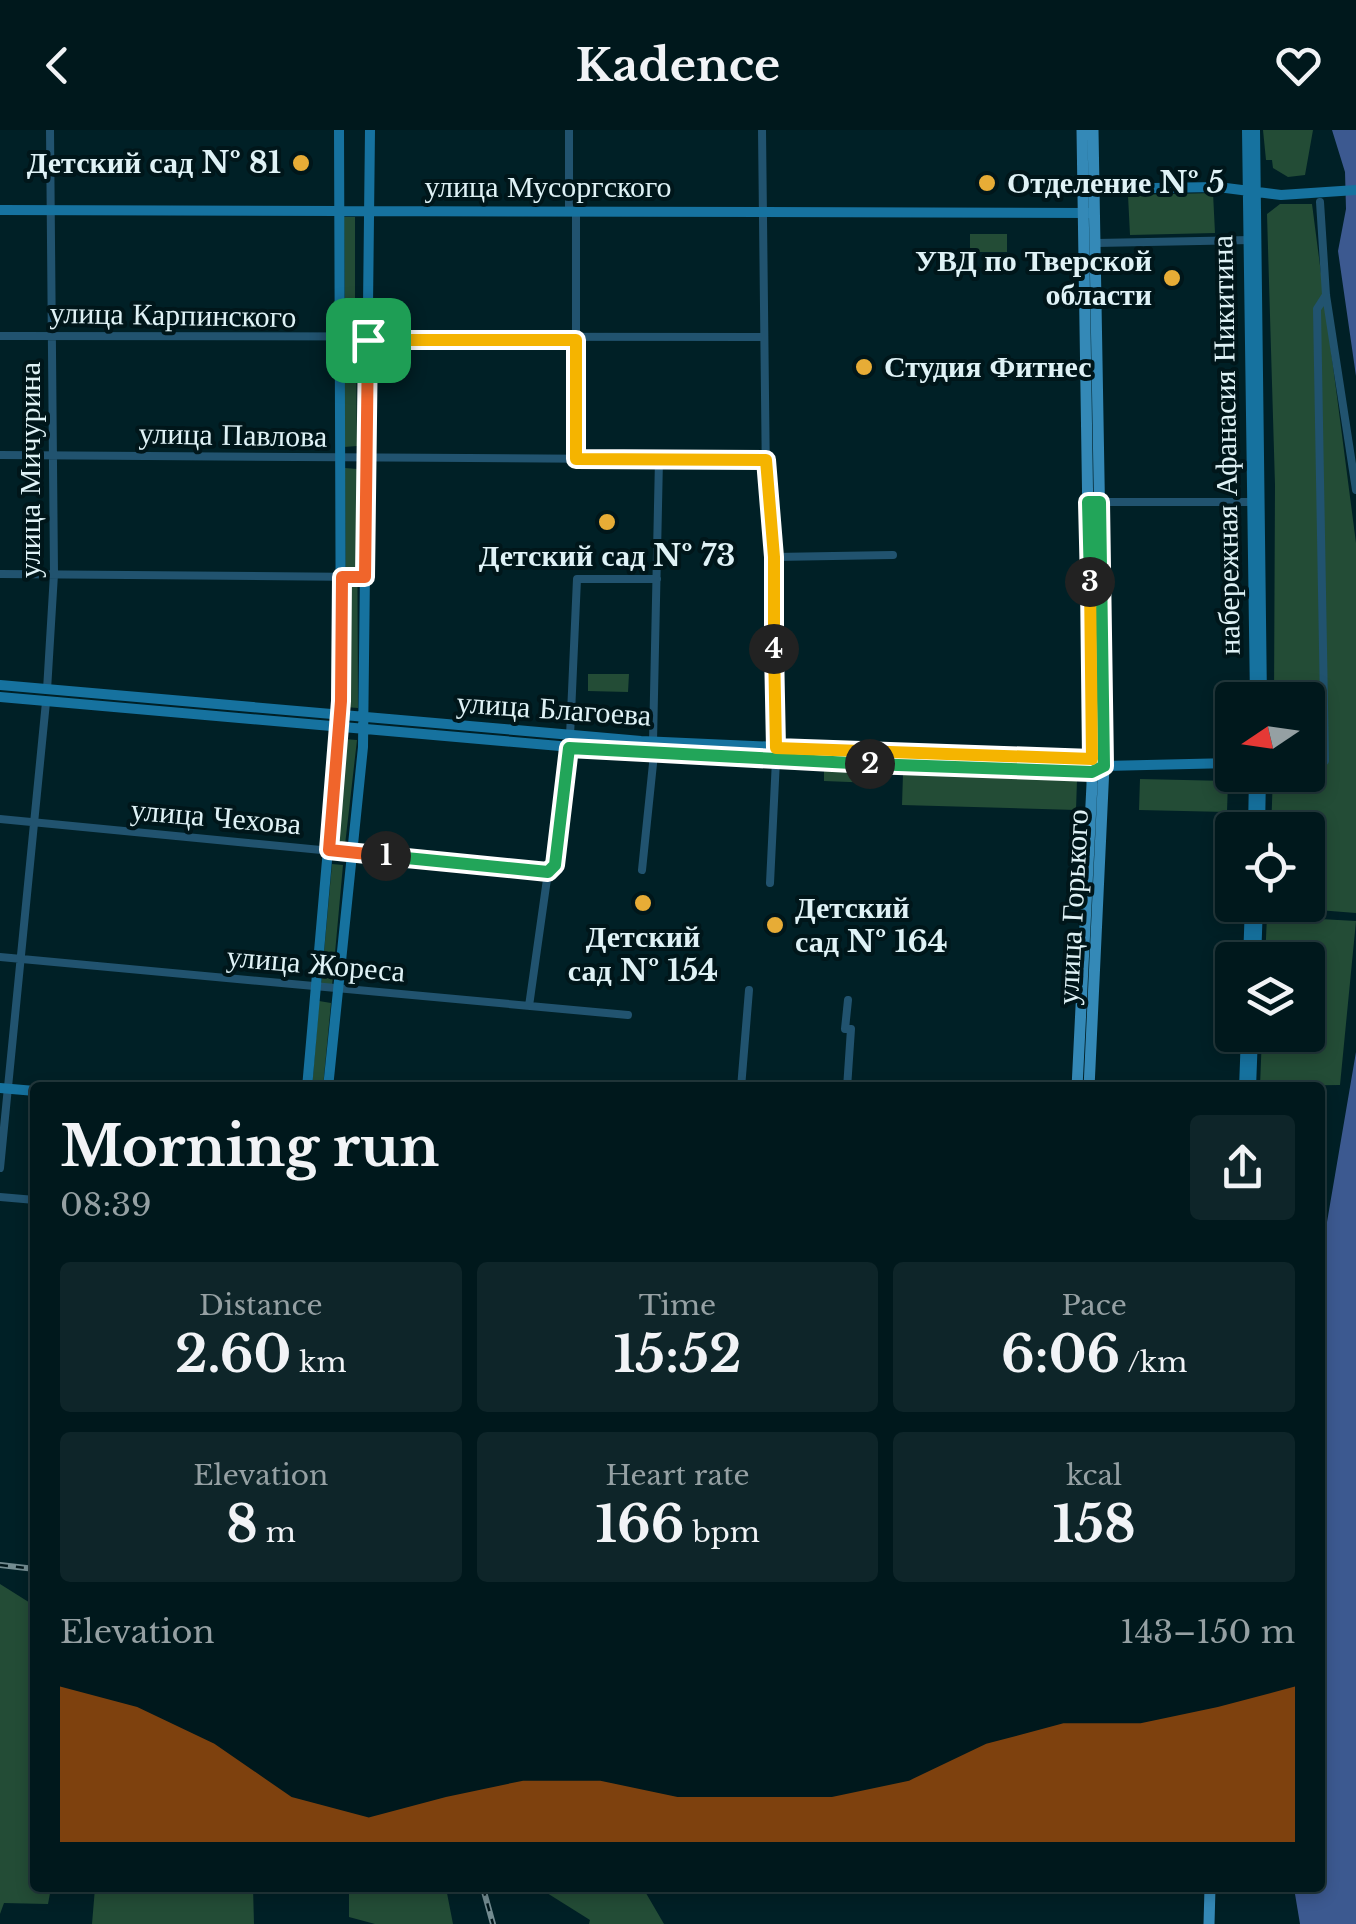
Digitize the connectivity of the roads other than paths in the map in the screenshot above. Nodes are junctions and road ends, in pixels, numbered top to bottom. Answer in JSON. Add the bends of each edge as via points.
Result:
{"nodes":[{"id":1,"x":50,"y":130,"type":"edge"},
{"id":2,"x":339,"y":130,"type":"edge"},
{"id":3,"x":370,"y":130,"type":"edge"},
{"id":4,"x":569,"y":130,"type":"edge"},
{"id":5,"x":762,"y":130,"type":"edge"},
{"id":6,"x":1082,"y":130,"type":"edge"},
{"id":7,"x":1093,"y":130,"type":"edge"},
{"id":8,"x":1247,"y":130,"type":"edge"},
{"id":9,"x":1255,"y":130,"type":"edge"},
{"id":10,"x":1254,"y":174,"type":"junction"},
{"id":11,"x":1089,"y":189,"type":"junction"},
{"id":12,"x":1356,"y":190,"type":"edge"},
{"id":13,"x":1251,"y":191,"type":"junction"},
{"id":14,"x":1281,"y":194,"type":"junction"},
{"id":15,"x":1320,"y":202,"type":"dead end"},
{"id":16,"x":0,"y":210,"type":"edge"},
{"id":17,"x":51,"y":210,"type":"junction"},
{"id":18,"x":339,"y":211,"type":"junction"},
{"id":19,"x":369,"y":211,"type":"junction"},
{"id":20,"x":572,"y":212,"type":"junction"},
{"id":21,"x":763,"y":212,"type":"junction"},
{"id":22,"x":1089,"y":213,"type":"junction"},
{"id":23,"x":1255,"y":213,"type":"junction"},
{"id":24,"x":1250,"y":237,"type":"junction"},
{"id":25,"x":1096,"y":242,"type":"junction"},
{"id":26,"x":1326,"y":295,"type":"junction"},
{"id":27,"x":0,"y":336,"type":"edge"},
{"id":28,"x":51,"y":336,"type":"junction"},
{"id":29,"x":764,"y":337,"type":"junction"},
{"id":30,"x":338,"y":340,"type":"junction"},
{"id":31,"x":368,"y":340,"type":"junction"},
{"id":32,"x":576,"y":340,"type":"junction"},
{"id":33,"x":0,"y":455,"type":"edge"},
{"id":34,"x":53,"y":456,"type":"junction"},
{"id":35,"x":342,"y":459,"type":"junction"},
{"id":36,"x":576,"y":459,"type":"junction"},
{"id":37,"x":659,"y":459,"type":"junction"},
{"id":38,"x":366,"y":460,"type":"junction"},
{"id":39,"x":766,"y":460,"type":"junction"},
{"id":40,"x":1356,"y":490,"type":"edge"},
{"id":41,"x":1094,"y":502,"type":"junction"},
{"id":42,"x":1253,"y":502,"type":"junction"},
{"id":43,"x":893,"y":554,"type":"dead end"},
{"id":44,"x":774,"y":557,"type":"junction"},
{"id":45,"x":0,"y":574,"type":"edge"},
{"id":46,"x":54,"y":574,"type":"junction"},
{"id":47,"x":342,"y":577,"type":"junction"},
{"id":48,"x":365,"y":577,"type":"junction"},
{"id":49,"x":657,"y":580,"type":"junction"},
{"id":50,"x":1258,"y":682,"type":"edge"},
{"id":51,"x":1258,"y":682,"type":"edge"},
{"id":52,"x":1325,"y":682,"type":"edge"},
{"id":53,"x":0,"y":685,"type":"edge"},
{"id":54,"x":51,"y":694,"type":"junction"},
{"id":55,"x":0,"y":697,"type":"edge"},
{"id":56,"x":1325,"y":704,"type":"edge"},
{"id":57,"x":364,"y":719,"type":"junction"},
{"id":58,"x":339,"y":723,"type":"junction"},
{"id":59,"x":364,"y":732,"type":"junction"},
{"id":60,"x":570,"y":742,"type":"junction"},
{"id":61,"x":653,"y":748,"type":"junction"},
{"id":62,"x":777,"y":754,"type":"junction"},
{"id":63,"x":1325,"y":762,"type":"edge"},
{"id":64,"x":1215,"y":764,"type":"edge"},
{"id":65,"x":1096,"y":766,"type":"junction"},
{"id":66,"x":0,"y":819,"type":"edge"},
{"id":67,"x":36,"y":822,"type":"junction"},
{"id":68,"x":329,"y":850,"type":"junction"},
{"id":69,"x":352,"y":853,"type":"junction"},
{"id":70,"x":642,"y":870,"type":"dead end"},
{"id":71,"x":548,"y":872,"type":"junction"},
{"id":72,"x":770,"y":883,"type":"dead end"},
{"id":73,"x":0,"y":958,"type":"edge"},
{"id":74,"x":22,"y":960,"type":"junction"},
{"id":75,"x":317,"y":987,"type":"junction"},
{"id":76,"x":336,"y":989,"type":"junction"},
{"id":77,"x":749,"y":990,"type":"dead end"},
{"id":78,"x":848,"y":1000,"type":"dead end"},
{"id":79,"x":529,"y":1006,"type":"junction"},
{"id":80,"x":628,"y":1016,"type":"dead end"},
{"id":81,"x":1248,"y":1052,"type":"edge"},
{"id":82,"x":308,"y":1082,"type":"edge"},
{"id":83,"x":328,"y":1082,"type":"edge"},
{"id":84,"x":741,"y":1082,"type":"edge"},
{"id":85,"x":848,"y":1082,"type":"edge"},
{"id":86,"x":1077,"y":1082,"type":"edge"},
{"id":87,"x":1089,"y":1082,"type":"edge"},
{"id":88,"x":1247,"y":1082,"type":"edge"},
{"id":89,"x":4,"y":1088,"type":"edge"},
{"id":90,"x":30,"y":1091,"type":"edge"},
{"id":91,"x":0,"y":1168,"type":"edge"},
{"id":92,"x":0,"y":1196,"type":"edge"},
{"id":93,"x":30,"y":1199,"type":"edge"},
{"id":94,"x":1214,"y":1892,"type":"edge"},
{"id":95,"x":1213,"y":1924,"type":"edge"}],
"edges":[{"from":1,"to":17,"type":"street","name":"улица Мичурина"},
{"from":2,"to":18,"type":"street"},
{"from":3,"to":19,"type":"street"},
{"from":4,"to":20,"type":"street"},
{"from":5,"to":21,"type":"street"},
{"from":6,"to":11,"type":"main road","name":"улица Горького"},
{"from":7,"to":11,"type":"main road","name":"улица Горького"},
{"from":8,"to":13,"type":"street","name":"набережная Афанасия Никитина"},
{"from":9,"to":10,"type":"street","name":"набережная Афанасия Никитина"},
{"from":10,"to":13,"type":"street","name":"набережная Афанасия Никитина"},
{"from":10,"to":14,"type":"street"},
{"from":11,"to":13,"type":"street"},
{"from":11,"to":22,"type":"main road","name":"улица Горького"},
{"from":12,"to":14,"type":"street"},
{"from":13,"to":14,"type":"street"},
{"from":13,"to":23,"type":"street","name":"набережная Афанасия Никитина"},
{"from":13,"to":24,"type":"street","name":"набережная Афанасия Никитина"},
{"from":14,"to":23,"type":"street"},
{"from":15,"to":26,"type":"street"},
{"from":16,"to":17,"type":"street","name":"улица Мусоргского"},
{"from":17,"to":18,"type":"street","name":"улица Мусоргского"},
{"from":17,"to":28,"type":"street","name":"улица Мичурина"},
{"from":18,"to":19,"type":"street","name":"улица Мусоргского"},
{"from":18,"to":30,"type":"street"},
{"from":19,"to":20,"type":"street","name":"улица Мусоргского"},
{"from":19,"to":31,"type":"street"},
{"from":20,"to":21,"type":"street","name":"улица Мусоргского"},
{"from":20,"to":32,"type":"street"},
{"from":21,"to":22,"type":"street","name":"улица Мусоргского"},
{"from":21,"to":29,"type":"street"},
{"from":22,"to":25,"type":"main road","name":"улица Горького"},
{"from":22,"to":41,"type":"main road","name":"улица Горького"},
{"from":23,"to":24,"type":"street"},
{"from":24,"to":25,"type":"street"},
{"from":24,"to":42,"type":"street","name":"набережная Афанасия Никитина"},
{"from":24,"to":50,"type":"street","name":"набережная Афанасия Никитина"},
{"from":25,"to":41,"type":"main road","name":"улица Горького"},
{"from":26,"to":40,"type":"street"},
{"from":26,"to":52,"type":"street","via":[[1318,309]]},
{"from":27,"to":28,"type":"street","name":"улица Карпинского"},
{"from":28,"to":30,"type":"street","name":"улица Карпинского"},
{"from":28,"to":34,"type":"street","name":"улица Мичурина"},
{"from":29,"to":32,"type":"street","name":"улица Карпинского"},
{"from":29,"to":39,"type":"street"},
{"from":30,"to":31,"type":"street","name":"улица Карпинского"},
{"from":30,"to":35,"type":"street"},
{"from":31,"to":32,"type":"street","name":"улица Карпинского"},
{"from":31,"to":38,"type":"street"},
{"from":32,"to":36,"type":"street"},
{"from":33,"to":34,"type":"street","name":"улица Павлова"},
{"from":34,"to":35,"type":"street","name":"улица Павлова"},
{"from":34,"to":46,"type":"street","name":"улица Мичурина"},
{"from":35,"to":38,"type":"street","name":"улица Павлова"},
{"from":35,"to":47,"type":"street"},
{"from":36,"to":37,"type":"street","name":"улица Павлова"},
{"from":36,"to":38,"type":"street","name":"улица Павлова"},
{"from":37,"to":39,"type":"street","name":"улица Павлова"},
{"from":37,"to":49,"type":"street"},
{"from":38,"to":48,"type":"street"},
{"from":39,"to":44,"type":"street"},
{"from":41,"to":42,"type":"street"},
{"from":41,"to":65,"type":"main road","name":"улица Горького"},
{"from":42,"to":51,"type":"street","name":"набережная Афанасия Никитина"},
{"from":43,"to":44,"type":"street"},
{"from":44,"to":62,"type":"street"},
{"from":45,"to":46,"type":"street"},
{"from":46,"to":47,"type":"street"},
{"from":46,"to":54,"type":"street","name":"улица Мичурина"},
{"from":47,"to":48,"type":"street"},
{"from":47,"to":58,"type":"street"},
{"from":48,"to":57,"type":"street"},
{"from":49,"to":60,"type":"street","via":[[577,579]]},
{"from":49,"to":61,"type":"street"},
{"from":53,"to":54,"type":"street","name":"улица Благоева"},
{"from":54,"to":55,"type":"street"},
{"from":54,"to":58,"type":"street","name":"улица Благоева"},
{"from":54,"to":67,"type":"street","name":"улица Мичурина"},
{"from":56,"to":63,"type":"street"},
{"from":57,"to":58,"type":"street","name":"улица Благоева"},
{"from":57,"to":59,"type":"street"},
{"from":57,"to":60,"type":"street","name":"улица Благоева"},
{"from":58,"to":59,"type":"street","name":"улица Благоева"},
{"from":58,"to":68,"type":"street"},
{"from":59,"to":60,"type":"street","name":"улица Благоева"},
{"from":59,"to":69,"type":"street"},
{"from":60,"to":61,"type":"street","name":"улица Благоева"},
{"from":60,"to":71,"type":"street","via":[[555,865]]},
{"from":61,"to":62,"type":"street","name":"улица Благоева"},
{"from":61,"to":70,"type":"street"},
{"from":62,"to":65,"type":"street","name":"улица Благоева"},
{"from":62,"to":72,"type":"street"},
{"from":64,"to":65,"type":"street","name":"улица Благоева"},
{"from":65,"to":86,"type":"main road","name":"улица Горького"},
{"from":65,"to":87,"type":"main road","name":"улица Горького"},
{"from":66,"to":67,"type":"street","name":"улица Чехова"},
{"from":67,"to":68,"type":"street","name":"улица Чехова"},
{"from":67,"to":74,"type":"street","name":"улица Мичурина"},
{"from":68,"to":69,"type":"street","name":"улица Чехова"},
{"from":68,"to":75,"type":"street"},
{"from":69,"to":71,"type":"street","name":"улица Чехова"},
{"from":69,"to":76,"type":"street"},
{"from":71,"to":79,"type":"street"},
{"from":73,"to":74,"type":"street","name":"улица Жореса"},
{"from":74,"to":75,"type":"street","name":"улица Жореса"},
{"from":74,"to":89,"type":"street","name":"улица Мичурина"},
{"from":75,"to":76,"type":"street","name":"улица Жореса"},
{"from":75,"to":82,"type":"street"},
{"from":76,"to":79,"type":"street","name":"улица Жореса"},
{"from":76,"to":83,"type":"street"},
{"from":77,"to":84,"type":"street"},
{"from":78,"to":85,"type":"street"},
{"from":79,"to":80,"type":"street","name":"улица Жореса"},
{"from":81,"to":88,"type":"street"},
{"from":89,"to":90,"type":"street"},
{"from":89,"to":91,"type":"street","name":"улица Мичурина"},
{"from":92,"to":93,"type":"street"},
{"from":94,"to":95,"type":"main road"}]}
